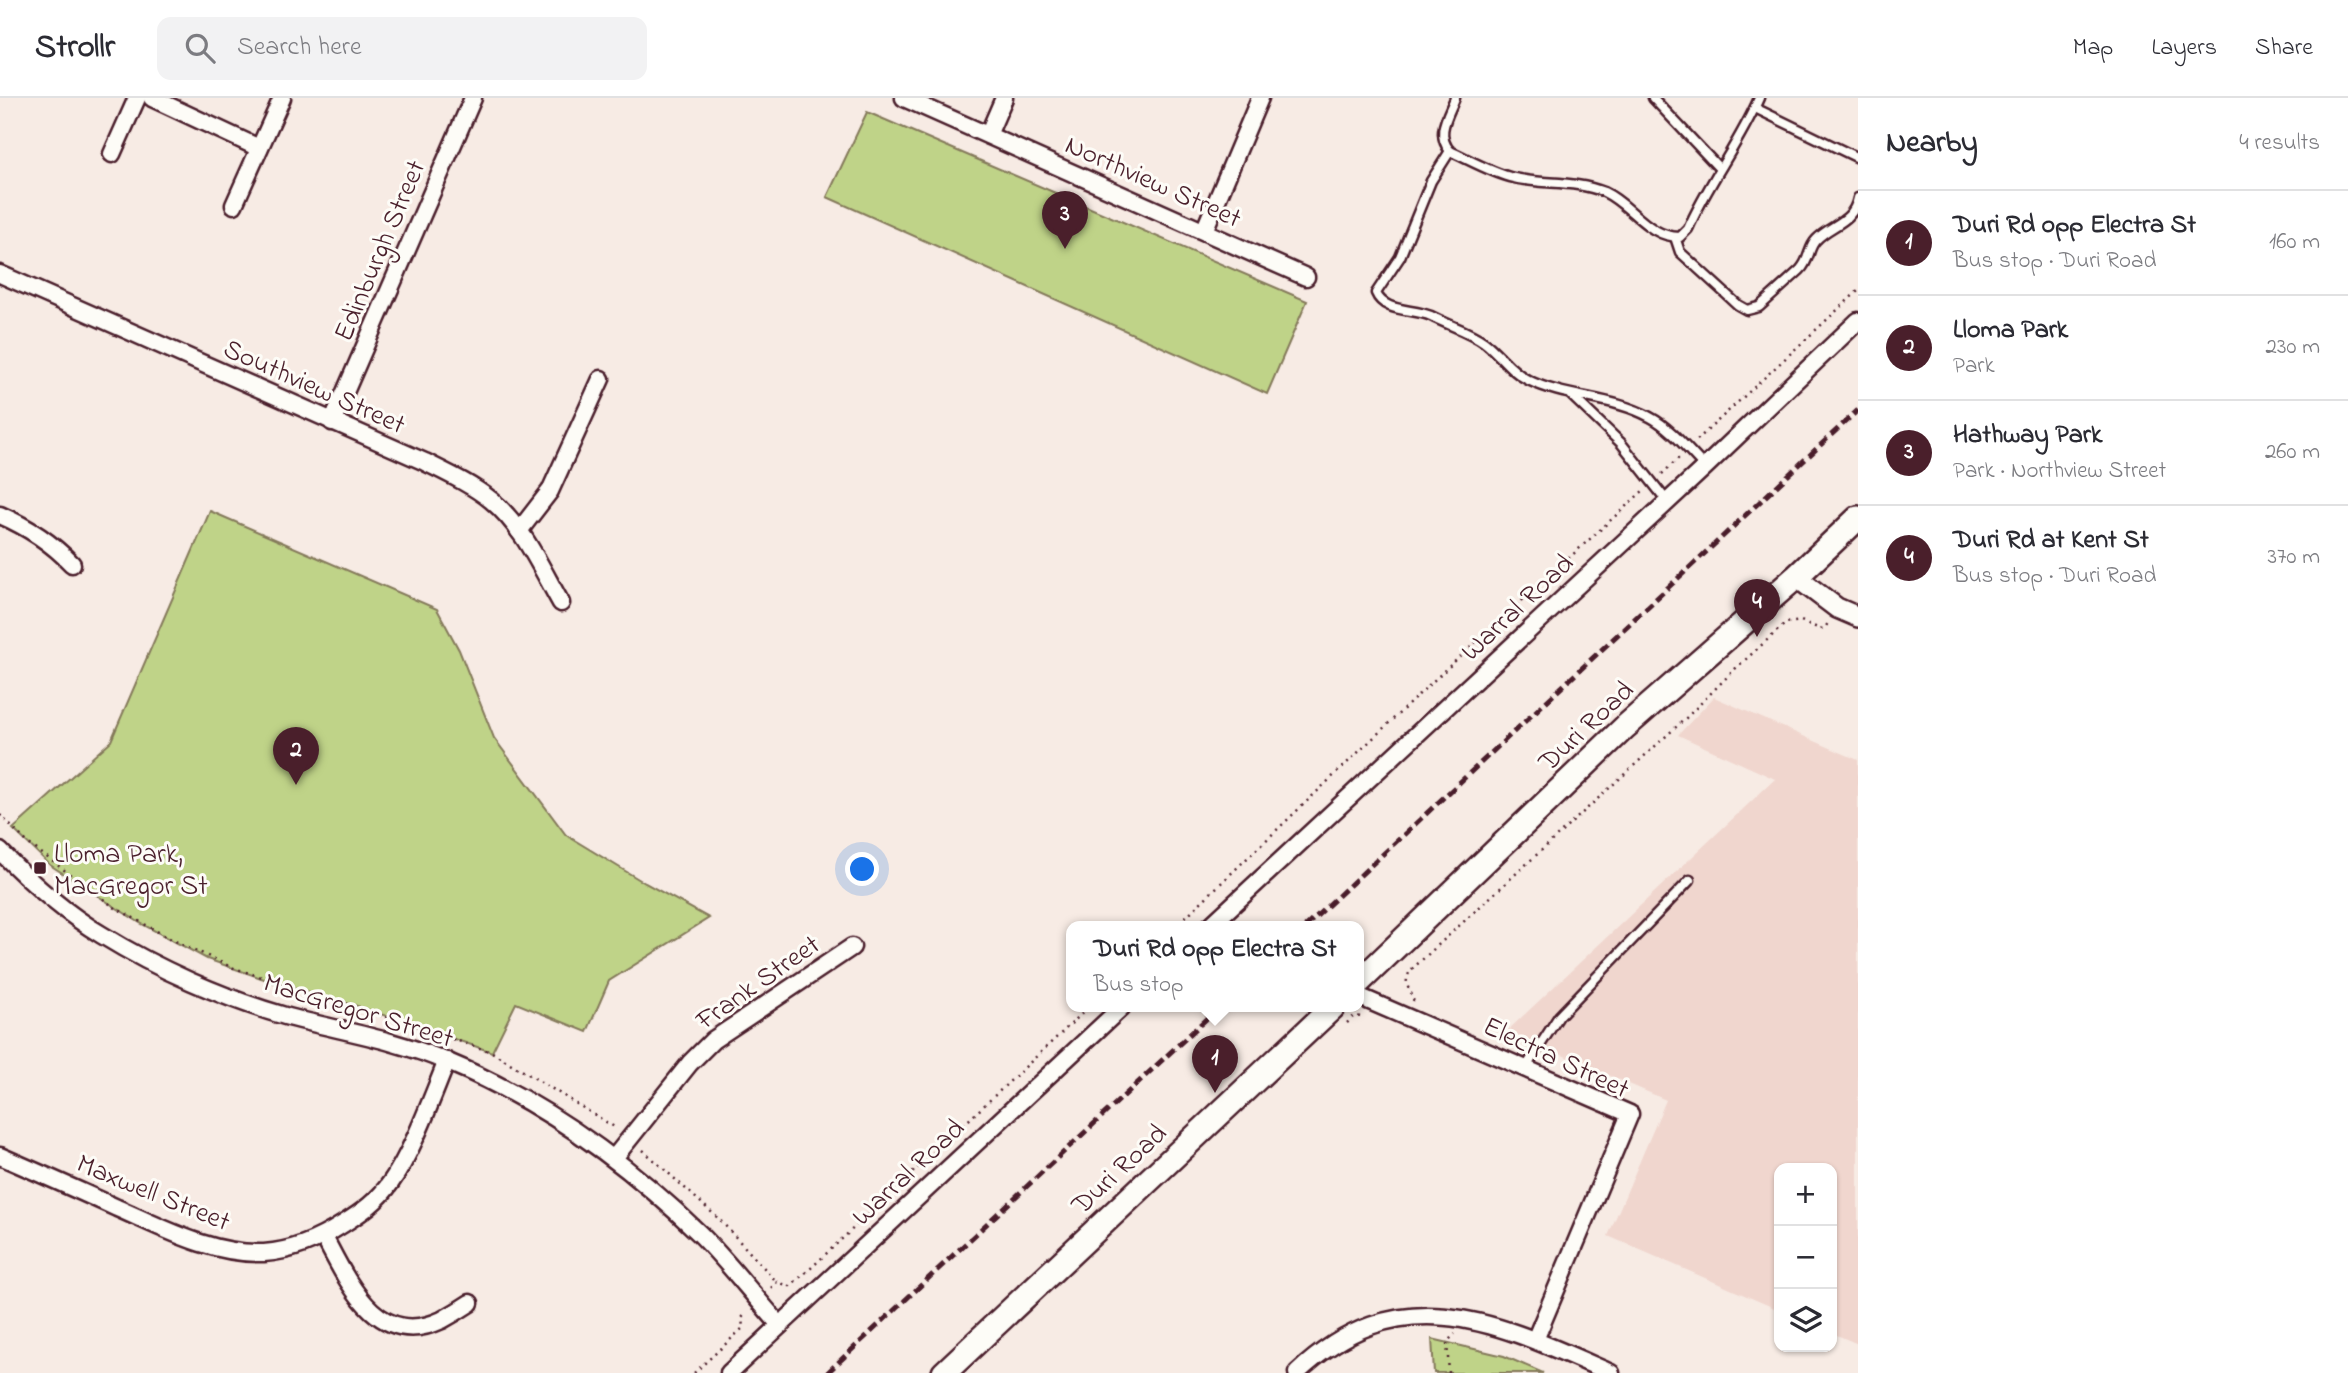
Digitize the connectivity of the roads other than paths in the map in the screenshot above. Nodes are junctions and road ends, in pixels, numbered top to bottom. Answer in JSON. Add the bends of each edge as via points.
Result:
{"nodes":[{"id":1,"x":137,"y":98,"type":"edge"},
{"id":2,"x":152,"y":98,"type":"edge"},
{"id":3,"x":282,"y":98,"type":"edge"},
{"id":4,"x":473,"y":98,"type":"edge"},
{"id":5,"x":904,"y":98,"type":"edge"},
{"id":6,"x":1004,"y":98,"type":"edge"},
{"id":7,"x":1260,"y":98,"type":"edge"},
{"id":8,"x":1455,"y":98,"type":"edge"},
{"id":9,"x":1653,"y":98,"type":"edge"},
{"id":10,"x":1759,"y":98,"type":"edge"},
{"id":11,"x":1755,"y":108,"type":"junction"},
{"id":12,"x":988,"y":135,"type":"junction"},
{"id":13,"x":259,"y":148,"type":"junction"},
{"id":14,"x":1450,"y":151,"type":"junction"},
{"id":15,"x":112,"y":154,"type":"dead end"},
{"id":16,"x":1858,"y":158,"type":"edge"},
{"id":17,"x":1719,"y":168,"type":"junction"},
{"id":18,"x":1858,"y":198,"type":"edge"},
{"id":19,"x":234,"y":205,"type":"dead end"},
{"id":20,"x":1204,"y":231,"type":"junction"},
{"id":21,"x":1675,"y":237,"type":"junction"},
{"id":22,"x":0,"y":274,"type":"edge"},
{"id":23,"x":1306,"y":277,"type":"dead end"},
{"id":24,"x":1858,"y":321,"type":"edge"},
{"id":25,"x":601,"y":379,"type":"dead end"},
{"id":26,"x":1572,"y":396,"type":"junction"},
{"id":27,"x":332,"y":422,"type":"junction"},
{"id":28,"x":1705,"y":467,"type":"junction"},
{"id":29,"x":1667,"y":501,"type":"junction"},
{"id":30,"x":0,"y":515,"type":"edge"},
{"id":31,"x":1858,"y":518,"type":"edge"},
{"id":32,"x":519,"y":531,"type":"junction"},
{"id":33,"x":72,"y":564,"type":"dead end"},
{"id":34,"x":1796,"y":577,"type":"junction"},
{"id":35,"x":561,"y":603,"type":"dead end"},
{"id":36,"x":1858,"y":617,"type":"edge"},
{"id":37,"x":0,"y":851,"type":"edge"},
{"id":38,"x":1690,"y":880,"type":"dead end"},
{"id":39,"x":1215,"y":921,"type":"edge"},
{"id":40,"x":852,"y":947,"type":"dead end"},
{"id":41,"x":1364,"y":978,"type":"edge"},
{"id":42,"x":1364,"y":998,"type":"edge"},
{"id":43,"x":1117,"y":1012,"type":"edge"},
{"id":44,"x":1338,"y":1017,"type":"edge"},
{"id":45,"x":447,"y":1061,"type":"junction"},
{"id":46,"x":1526,"y":1067,"type":"junction"},
{"id":47,"x":0,"y":1156,"type":"edge"},
{"id":48,"x":614,"y":1158,"type":"junction"},
{"id":49,"x":324,"y":1237,"type":"junction"},
{"id":50,"x":470,"y":1303,"type":"dead end"},
{"id":51,"x":780,"y":1325,"type":"junction"},
{"id":52,"x":1535,"y":1340,"type":"junction"},
{"id":53,"x":729,"y":1373,"type":"edge"},
{"id":54,"x":944,"y":1373,"type":"edge"},
{"id":55,"x":1297,"y":1373,"type":"edge"},
{"id":56,"x":1611,"y":1373,"type":"edge"}],
"edges":[{"from":1,"to":15,"type":"street"},
{"from":2,"to":13,"type":"street"},
{"from":3,"to":13,"type":"street"},
{"from":4,"to":27,"type":"street","name":"Edinburgh Street"},
{"from":5,"to":12,"type":"street","name":"Northview Street"},
{"from":6,"to":12,"type":"street"},
{"from":7,"to":20,"type":"street"},
{"from":8,"to":14,"type":"lane","via":[[1442,136]]},
{"from":9,"to":17,"type":"lane"},
{"from":10,"to":11,"type":"lane"},
{"from":11,"to":16,"type":"lane"},
{"from":11,"to":17,"type":"lane"},
{"from":12,"to":20,"type":"street","name":"Northview Street"},
{"from":13,"to":19,"type":"street"},
{"from":14,"to":21,"type":"lane","via":[[1511,178],[1603,192],[1626,205],[1657,233]]},
{"from":14,"to":26,"type":"lane","via":[[1431,181],[1400,257],[1376,293],[1379,300],[1388,307],[1424,313],[1483,342],[1525,379]]},
{"from":17,"to":21,"type":"lane","via":[[1688,229]]},
{"from":18,"to":21,"type":"lane","via":[[1852,214],[1816,239],[1807,263],[1759,307],[1747,310],[1680,252]]},
{"from":20,"to":23,"type":"street","name":"Northview Street"},
{"from":22,"to":27,"type":"street","name":"Southview Street"},
{"from":24,"to":28,"type":"street","name":"Warral Road"},
{"from":25,"to":32,"type":"street","via":[[550,491]]},
{"from":26,"to":28,"type":"lane","via":[[1607,401],[1651,417]]},
{"from":26,"to":29,"type":"lane","via":[[1621,443]]},
{"from":27,"to":32,"type":"street","name":"Southview Street","via":[[464,482],[492,500]]},
{"from":28,"to":29,"type":"street","name":"Warral Road"},
{"from":29,"to":39,"type":"street","name":"Warral Road"},
{"from":30,"to":33,"type":"street","via":[[40,536]]},
{"from":31,"to":34,"type":"main road","name":"Duri Road"},
{"from":32,"to":35,"type":"street","name":"Southview Street"},
{"from":34,"to":36,"type":"street","via":[[1837,608]]},
{"from":34,"to":41,"type":"main road","name":"Duri Road","via":[[1625,727]]},
{"from":37,"to":45,"type":"street","name":"MacGregor Street","via":[[29,880],[101,935],[194,984],[285,1016],[372,1036]]},
{"from":38,"to":46,"type":"lane","via":[[1559,1016]]},
{"from":40,"to":48,"type":"street","name":"Frank Street","via":[[713,1040]]},
{"from":42,"to":46,"type":"street","name":"Electra Street"},
{"from":43,"to":51,"type":"street","name":"Warral Road"},
{"from":44,"to":54,"type":"main road","name":"Duri Road"},
{"from":45,"to":48,"type":"street","name":"MacGregor Street","via":[[536,1104]]},
{"from":45,"to":49,"type":"street","name":"Maxwell Street","via":[[392,1180],[367,1209]]},
{"from":46,"to":52,"type":"street","name":"Electra Street","via":[[1630,1114]]},
{"from":47,"to":49,"type":"street","name":"Maxwell Street","via":[[214,1247],[264,1253]]},
{"from":48,"to":51,"type":"street","name":"MacGregor Street","via":[[701,1234]]},
{"from":49,"to":50,"type":"street","via":[[354,1291],[390,1323],[407,1326],[440,1321]]},
{"from":51,"to":53,"type":"street","name":"Warral Road"},
{"from":52,"to":55,"type":"street","via":[[1467,1319],[1405,1317],[1377,1322],[1324,1350]]},
{"from":52,"to":56,"type":"street"}]}
